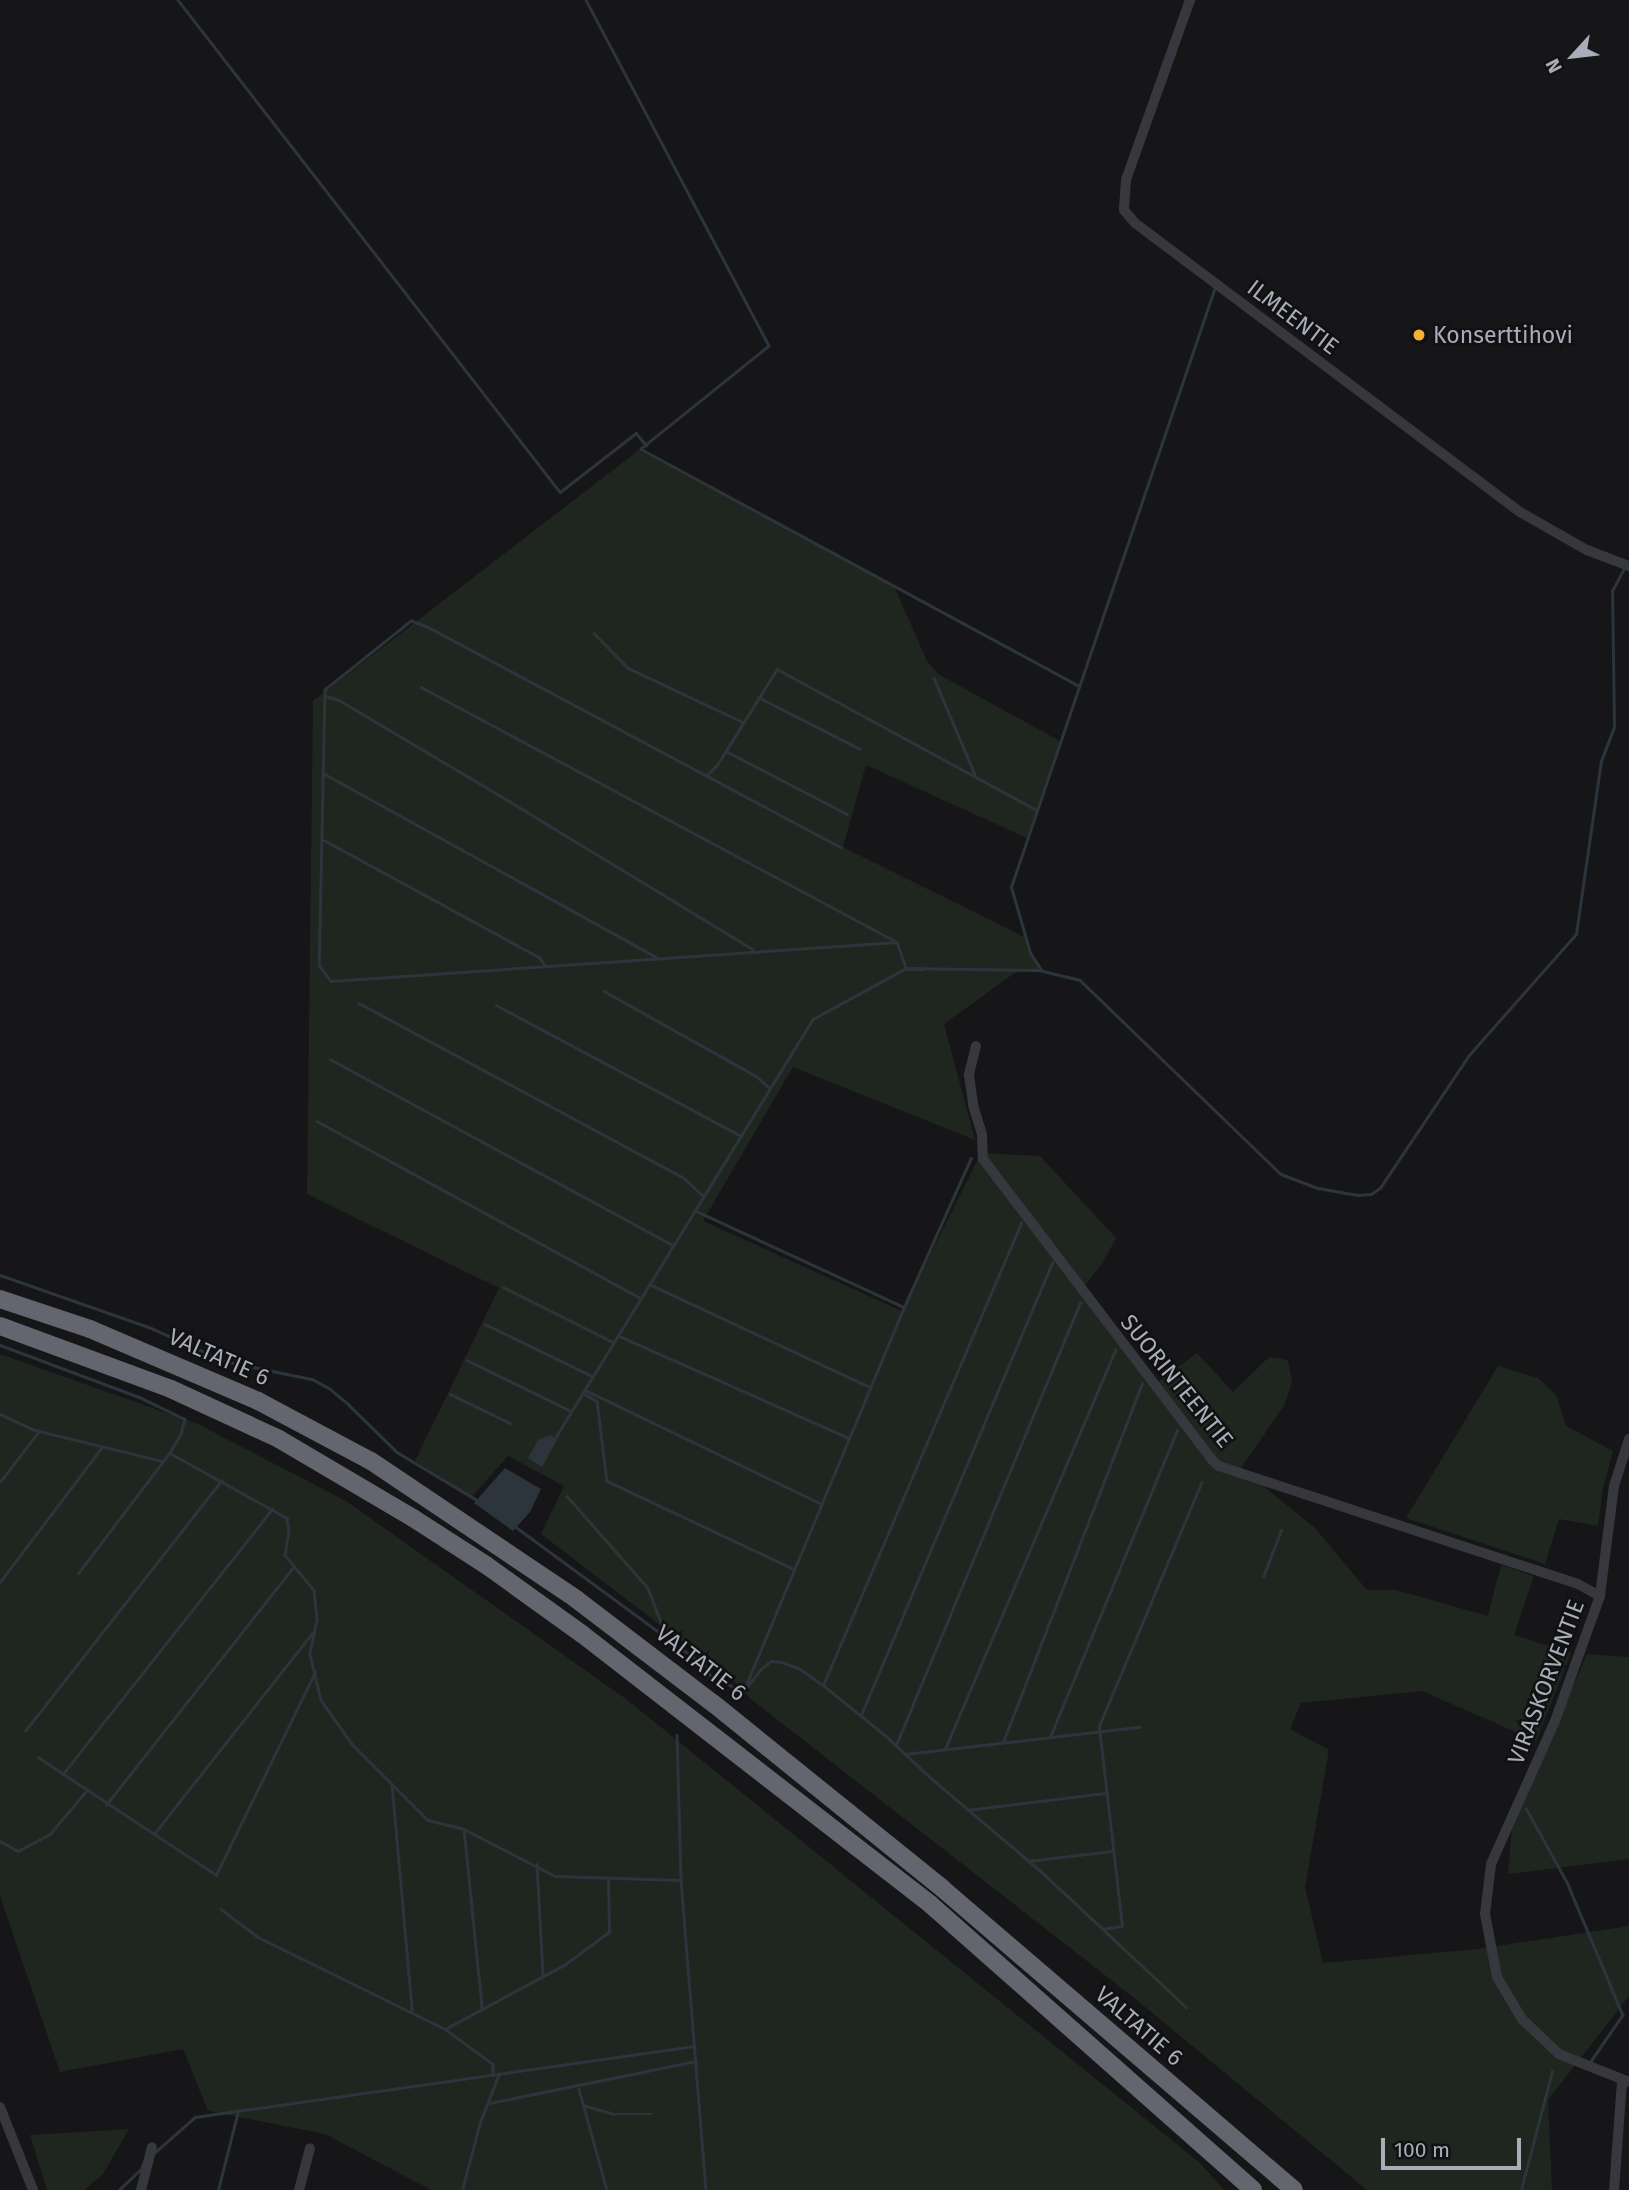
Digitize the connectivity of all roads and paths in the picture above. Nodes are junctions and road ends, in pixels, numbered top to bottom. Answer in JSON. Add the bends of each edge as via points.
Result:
{"nodes":[{"id":1,"x":1190,"y":0,"type":"edge"},
{"id":2,"x":1629,"y":566,"type":"edge"},
{"id":3,"x":976,"y":1045,"type":"dead end"},
{"id":4,"x":0,"y":1299,"type":"edge"},
{"id":5,"x":0,"y":1326,"type":"edge"},
{"id":6,"x":1629,"y":1439,"type":"edge"},
{"id":7,"x":1600,"y":1596,"type":"junction"},
{"id":8,"x":1626,"y":2081,"type":"edge"},
{"id":9,"x":0,"y":2109,"type":"edge"},
{"id":10,"x":152,"y":2147,"type":"dead end"},
{"id":11,"x":310,"y":2148,"type":"dead end"},
{"id":12,"x":33,"y":2190,"type":"edge"},
{"id":13,"x":141,"y":2190,"type":"edge"},
{"id":14,"x":299,"y":2190,"type":"edge"},
{"id":15,"x":1253,"y":2190,"type":"edge"},
{"id":16,"x":1294,"y":2190,"type":"edge"},
{"id":17,"x":1615,"y":2190,"type":"edge"}],
"edges":[{"from":1,"to":2,"type":"street","name":"ILMEENTIE","via":[[1126,180],[1124,210],[1135,223],[1520,512],[1587,550]]},
{"from":3,"to":7,"type":"street","name":"SUORINTEENTIE","via":[[969,1075],[983,1159],[1212,1460],[1578,1584]]},
{"from":4,"to":16,"type":"highway","name":"VALTATIE 6","via":[[90,1329],[258,1401],[371,1461],[519,1559],[645,1650],[932,1880]]},
{"from":5,"to":15,"type":"highway","name":"VALTATIE 6","via":[[171,1390],[279,1439],[486,1565],[593,1642],[930,1904]]},
{"from":6,"to":7,"type":"street","name":"VIRASKORVENTIE","via":[[1614,1486]]},
{"from":7,"to":8,"type":"street","name":"VIRASKORVENTIE","via":[[1555,1721],[1497,1852],[1488,1879],[1485,1923],[1493,1965],[1508,1999],[1534,2033],[1559,2054]]},
{"from":8,"to":17,"type":"street"},
{"from":9,"to":12,"type":"street"},
{"from":10,"to":13,"type":"street"},
{"from":11,"to":14,"type":"street"}]}
